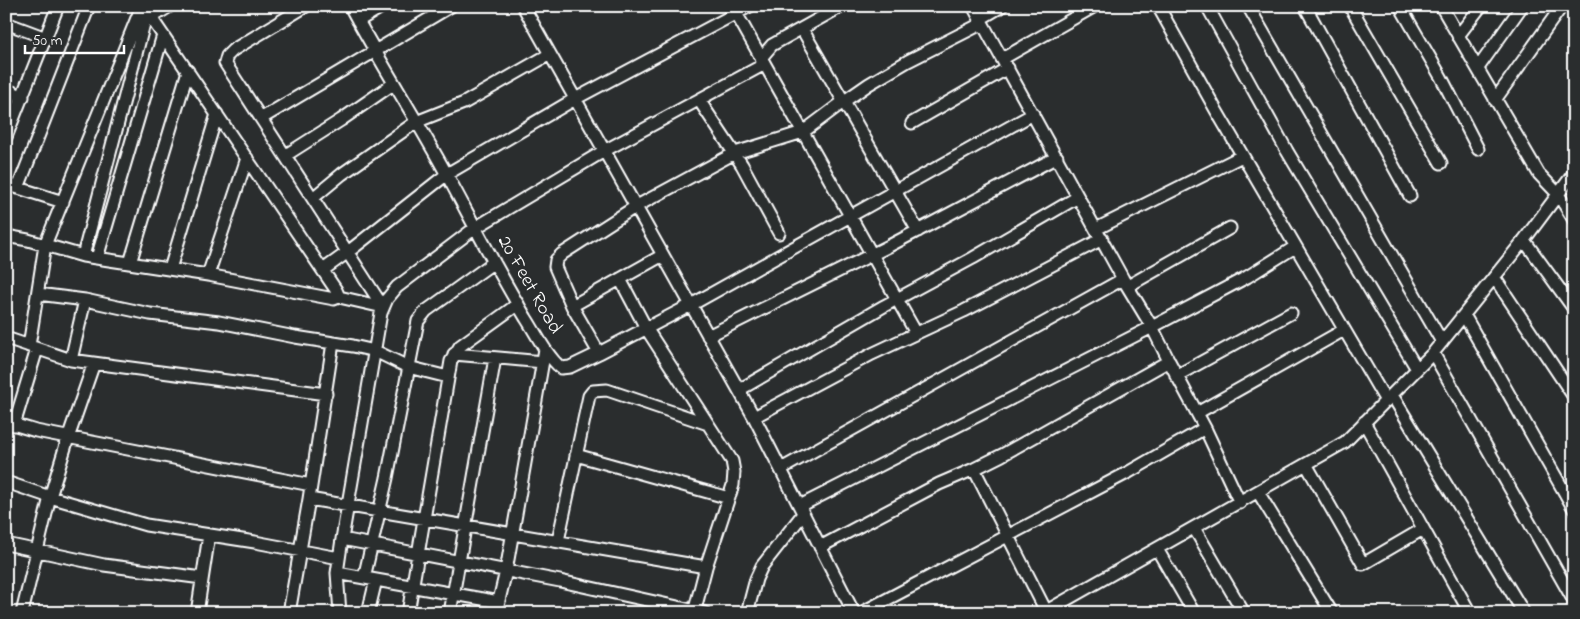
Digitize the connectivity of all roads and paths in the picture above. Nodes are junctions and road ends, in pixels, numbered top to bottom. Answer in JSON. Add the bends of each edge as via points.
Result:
{"nodes":[{"id":1,"x":58,"y":6,"type":"edge"},
{"id":2,"x":90,"y":6,"type":"edge"},
{"id":3,"x":170,"y":6,"type":"edge"},
{"id":4,"x":306,"y":6,"type":"edge"},
{"id":5,"x":350,"y":6,"type":"edge"},
{"id":6,"x":383,"y":6,"type":"edge"},
{"id":7,"x":450,"y":6,"type":"edge"},
{"id":8,"x":523,"y":6,"type":"edge"},
{"id":9,"x":750,"y":6,"type":"edge"},
{"id":10,"x":842,"y":6,"type":"edge"},
{"id":11,"x":973,"y":6,"type":"edge"},
{"id":12,"x":1002,"y":6,"type":"edge"},
{"id":13,"x":1095,"y":6,"type":"edge"},
{"id":14,"x":1158,"y":6,"type":"edge"},
{"id":15,"x":1207,"y":6,"type":"edge"},
{"id":16,"x":1248,"y":6,"type":"edge"},
{"id":17,"x":1305,"y":6,"type":"edge"},
{"id":18,"x":1350,"y":6,"type":"edge"},
{"id":19,"x":1400,"y":6,"type":"edge"},
{"id":20,"x":1441,"y":6,"type":"edge"},
{"id":21,"x":1481,"y":6,"type":"edge"},
{"id":22,"x":1522,"y":6,"type":"edge"},
{"id":23,"x":1562,"y":6,"type":"edge"},
{"id":24,"x":734,"y":10,"type":"edge"},
{"id":25,"x":144,"y":14,"type":"edge"},
{"id":26,"x":980,"y":19,"type":"junction"},
{"id":27,"x":358,"y":21,"type":"junction"},
{"id":28,"x":6,"y":23,"type":"edge"},
{"id":29,"x":802,"y":29,"type":"junction"},
{"id":30,"x":163,"y":35,"type":"junction"},
{"id":31,"x":1458,"y":36,"type":"junction"},
{"id":32,"x":46,"y":38,"type":"junction"},
{"id":33,"x":374,"y":50,"type":"junction"},
{"id":34,"x":550,"y":54,"type":"junction"},
{"id":35,"x":761,"y":58,"type":"junction"},
{"id":36,"x":1005,"y":64,"type":"junction"},
{"id":37,"x":1478,"y":68,"type":"junction"},
{"id":38,"x":188,"y":71,"type":"junction"},
{"id":39,"x":393,"y":84,"type":"junction"},
{"id":40,"x":6,"y":89,"type":"edge"},
{"id":41,"x":23,"y":97,"type":"junction"},
{"id":42,"x":575,"y":99,"type":"junction"},
{"id":43,"x":699,"y":100,"type":"junction"},
{"id":44,"x":1495,"y":100,"type":"junction"},
{"id":45,"x":842,"y":102,"type":"junction"},
{"id":46,"x":217,"y":114,"type":"junction"},
{"id":47,"x":1033,"y":114,"type":"junction"},
{"id":48,"x":262,"y":118,"type":"junction"},
{"id":49,"x":416,"y":122,"type":"junction"},
{"id":50,"x":912,"y":123,"type":"dead end"},
{"id":51,"x":803,"y":132,"type":"junction"},
{"id":52,"x":7,"y":134,"type":"edge"},
{"id":53,"x":1478,"y":149,"type":"dead end"},
{"id":54,"x":604,"y":151,"type":"junction"},
{"id":55,"x":735,"y":153,"type":"junction"},
{"id":56,"x":286,"y":155,"type":"junction"},
{"id":57,"x":1242,"y":156,"type":"junction"},
{"id":58,"x":1057,"y":157,"type":"junction"},
{"id":59,"x":247,"y":158,"type":"junction"},
{"id":60,"x":1441,"y":163,"type":"dead end"},
{"id":61,"x":1574,"y":173,"type":"edge"},
{"id":62,"x":447,"y":174,"type":"junction"},
{"id":63,"x":6,"y":184,"type":"edge"},
{"id":64,"x":18,"y":188,"type":"junction"},
{"id":65,"x":894,"y":191,"type":"junction"},
{"id":66,"x":1558,"y":194,"type":"junction"},
{"id":67,"x":1078,"y":196,"type":"junction"},
{"id":68,"x":1410,"y":196,"type":"dead end"},
{"id":69,"x":312,"y":198,"type":"junction"},
{"id":70,"x":63,"y":202,"type":"junction"},
{"id":71,"x":635,"y":207,"type":"junction"},
{"id":72,"x":851,"y":216,"type":"junction"},
{"id":73,"x":1574,"y":220,"type":"edge"},
{"id":74,"x":475,"y":228,"type":"junction"},
{"id":75,"x":1230,"y":228,"type":"dead end"},
{"id":76,"x":918,"y":231,"type":"junction"},
{"id":77,"x":779,"y":233,"type":"dead end"},
{"id":78,"x":1099,"y":234,"type":"junction"},
{"id":79,"x":7,"y":237,"type":"edge"},
{"id":80,"x":1524,"y":240,"type":"junction"},
{"id":81,"x":46,"y":245,"type":"junction"},
{"id":82,"x":1295,"y":247,"type":"junction"},
{"id":83,"x":348,"y":252,"type":"junction"},
{"id":84,"x":872,"y":254,"type":"junction"},
{"id":85,"x":663,"y":255,"type":"junction"},
{"id":86,"x":83,"y":256,"type":"junction"},
{"id":87,"x":97,"y":258,"type":"junction"},
{"id":88,"x":494,"y":262,"type":"junction"},
{"id":89,"x":130,"y":263,"type":"junction"},
{"id":90,"x":170,"y":269,"type":"junction"},
{"id":91,"x":323,"y":270,"type":"junction"},
{"id":92,"x":208,"y":275,"type":"junction"},
{"id":93,"x":1494,"y":277,"type":"junction"},
{"id":94,"x":620,"y":279,"type":"junction"},
{"id":95,"x":1126,"y":282,"type":"junction"},
{"id":96,"x":38,"y":294,"type":"junction"},
{"id":97,"x":338,"y":296,"type":"junction"},
{"id":98,"x":897,"y":298,"type":"junction"},
{"id":99,"x":85,"y":300,"type":"junction"},
{"id":100,"x":518,"y":304,"type":"junction"},
{"id":101,"x":691,"y":305,"type":"junction"},
{"id":102,"x":572,"y":306,"type":"junction"},
{"id":103,"x":384,"y":307,"type":"junction"},
{"id":104,"x":1574,"y":309,"type":"edge"},
{"id":105,"x":1291,"y":313,"type":"dead end"},
{"id":106,"x":1464,"y":315,"type":"junction"},
{"id":107,"x":1152,"y":327,"type":"junction"},
{"id":108,"x":646,"y":328,"type":"junction"},
{"id":109,"x":1344,"y":330,"type":"junction"},
{"id":110,"x":916,"y":333,"type":"junction"},
{"id":111,"x":708,"y":336,"type":"junction"},
{"id":112,"x":6,"y":338,"type":"edge"},
{"id":113,"x":1442,"y":342,"type":"junction"},
{"id":114,"x":333,"y":343,"type":"junction"},
{"id":115,"x":33,"y":347,"type":"junction"},
{"id":116,"x":545,"y":349,"type":"junction"},
{"id":117,"x":375,"y":351,"type":"junction"},
{"id":118,"x":599,"y":353,"type":"junction"},
{"id":119,"x":1433,"y":353,"type":"junction"},
{"id":120,"x":454,"y":354,"type":"junction"},
{"id":121,"x":495,"y":358,"type":"junction"},
{"id":122,"x":71,"y":360,"type":"junction"},
{"id":123,"x":543,"y":362,"type":"junction"},
{"id":124,"x":1169,"y":362,"type":"junction"},
{"id":125,"x":94,"y":363,"type":"junction"},
{"id":126,"x":408,"y":367,"type":"junction"},
{"id":127,"x":1417,"y":370,"type":"junction"},
{"id":128,"x":1176,"y":376,"type":"junction"},
{"id":129,"x":448,"y":377,"type":"junction"},
{"id":130,"x":739,"y":390,"type":"junction"},
{"id":131,"x":326,"y":394,"type":"junction"},
{"id":132,"x":1574,"y":397,"type":"edge"},
{"id":133,"x":1389,"y":398,"type":"junction"},
{"id":134,"x":1197,"y":413,"type":"junction"},
{"id":135,"x":754,"y":417,"type":"junction"},
{"id":136,"x":1364,"y":422,"type":"junction"},
{"id":137,"x":10,"y":423,"type":"edge"},
{"id":138,"x":708,"y":424,"type":"junction"},
{"id":139,"x":1205,"y":428,"type":"junction"},
{"id":140,"x":68,"y":438,"type":"junction"},
{"id":141,"x":576,"y":455,"type":"junction"},
{"id":142,"x":1306,"y":464,"type":"junction"},
{"id":143,"x":781,"y":469,"type":"junction"},
{"id":144,"x":974,"y":469,"type":"junction"},
{"id":145,"x":6,"y":482,"type":"edge"},
{"id":146,"x":311,"y":485,"type":"junction"},
{"id":147,"x":1258,"y":492,"type":"junction"},
{"id":148,"x":50,"y":497,"type":"junction"},
{"id":149,"x":729,"y":498,"type":"junction"},
{"id":150,"x":309,"y":499,"type":"junction"},
{"id":151,"x":1240,"y":502,"type":"junction"},
{"id":152,"x":348,"y":506,"type":"junction"},
{"id":153,"x":1574,"y":509,"type":"edge"},
{"id":154,"x":379,"y":510,"type":"junction"},
{"id":155,"x":801,"y":510,"type":"junction"},
{"id":156,"x":424,"y":519,"type":"junction"},
{"id":157,"x":466,"y":525,"type":"junction"},
{"id":158,"x":1194,"y":528,"type":"junction"},
{"id":159,"x":1424,"y":529,"type":"junction"},
{"id":160,"x":512,"y":534,"type":"junction"},
{"id":161,"x":209,"y":535,"type":"junction"},
{"id":162,"x":1007,"y":536,"type":"junction"},
{"id":163,"x":342,"y":539,"type":"junction"},
{"id":164,"x":558,"y":541,"type":"junction"},
{"id":165,"x":6,"y":544,"type":"edge"},
{"id":166,"x":371,"y":545,"type":"junction"},
{"id":167,"x":820,"y":546,"type":"junction"},
{"id":168,"x":1157,"y":549,"type":"junction"},
{"id":169,"x":38,"y":551,"type":"junction"},
{"id":170,"x":300,"y":551,"type":"junction"},
{"id":171,"x":419,"y":554,"type":"junction"},
{"id":172,"x":339,"y":558,"type":"junction"},
{"id":173,"x":458,"y":562,"type":"junction"},
{"id":174,"x":706,"y":567,"type":"junction"},
{"id":175,"x":506,"y":571,"type":"junction"},
{"id":176,"x":337,"y":573,"type":"junction"},
{"id":177,"x":202,"y":578,"type":"junction"},
{"id":178,"x":370,"y":579,"type":"junction"},
{"id":179,"x":412,"y":587,"type":"junction"},
{"id":180,"x":453,"y":594,"type":"junction"},
{"id":181,"x":1574,"y":601,"type":"edge"},
{"id":182,"x":651,"y":607,"type":"edge"},
{"id":183,"x":498,"y":608,"type":"edge"},
{"id":184,"x":698,"y":612,"type":"edge"},
{"id":185,"x":1045,"y":612,"type":"edge"},
{"id":186,"x":22,"y":613,"type":"edge"},
{"id":187,"x":197,"y":613,"type":"edge"},
{"id":188,"x":289,"y":613,"type":"edge"},
{"id":189,"x":340,"y":613,"type":"edge"},
{"id":190,"x":368,"y":613,"type":"edge"},
{"id":191,"x":408,"y":613,"type":"edge"},
{"id":192,"x":450,"y":613,"type":"edge"},
{"id":193,"x":747,"y":613,"type":"edge"},
{"id":194,"x":854,"y":613,"type":"edge"},
{"id":195,"x":861,"y":613,"type":"edge"},
{"id":196,"x":1194,"y":613,"type":"edge"},
{"id":197,"x":1244,"y":613,"type":"edge"},
{"id":198,"x":1332,"y":613,"type":"edge"},
{"id":199,"x":1470,"y":613,"type":"edge"},
{"id":200,"x":1524,"y":613,"type":"edge"}],
"edges":[{"from":1,"to":32,"type":"street"},
{"from":2,"to":64,"type":"street"},
{"from":3,"to":25,"type":"street"},
{"from":4,"to":48,"type":"street","via":[[227,56],[225,63]]},
{"from":5,"to":27,"type":"street","name":"20 Feet Road"},
{"from":6,"to":27,"type":"street"},
{"from":7,"to":33,"type":"street"},
{"from":8,"to":34,"type":"street"},
{"from":9,"to":24,"type":"street"},
{"from":10,"to":29,"type":"street"},
{"from":11,"to":26,"type":"street"},
{"from":12,"to":26,"type":"street"},
{"from":13,"to":36,"type":"street"},
{"from":14,"to":57,"type":"street"},
{"from":15,"to":127,"type":"street","via":[[1287,151]]},
{"from":16,"to":113,"type":"street"},
{"from":17,"to":68,"type":"street"},
{"from":18,"to":60,"type":"street"},
{"from":19,"to":53,"type":"street"},
{"from":20,"to":31,"type":"street"},
{"from":21,"to":31,"type":"street"},
{"from":22,"to":37,"type":"street"},
{"from":23,"to":44,"type":"street"},
{"from":24,"to":35,"type":"street"},
{"from":24,"to":42,"type":"street"},
{"from":25,"to":30,"type":"street"},
{"from":25,"to":70,"type":"street"},
{"from":25,"to":86,"type":"street"},
{"from":26,"to":36,"type":"street"},
{"from":26,"to":45,"type":"street","via":[[979,25],[908,61]]},
{"from":27,"to":33,"type":"street","name":"20 Feet Road"},
{"from":28,"to":32,"type":"street"},
{"from":29,"to":35,"type":"street","via":[[772,45]]},
{"from":29,"to":45,"type":"street"},
{"from":30,"to":38,"type":"street"},
{"from":30,"to":87,"type":"street"},
{"from":31,"to":37,"type":"street"},
{"from":32,"to":41,"type":"street"},
{"from":33,"to":39,"type":"street","name":"20 Feet Road"},
{"from":33,"to":48,"type":"street"},
{"from":34,"to":42,"type":"street"},
{"from":34,"to":49,"type":"street","via":[[464,103]]},
{"from":35,"to":43,"type":"street","via":[[763,65]]},
{"from":35,"to":51,"type":"street"},
{"from":36,"to":47,"type":"street"},
{"from":36,"to":50,"type":"street"},
{"from":37,"to":44,"type":"street"},
{"from":38,"to":46,"type":"street"},
{"from":38,"to":89,"type":"street"},
{"from":39,"to":49,"type":"street","name":"20 Feet Road"},
{"from":39,"to":56,"type":"street"},
{"from":40,"to":41,"type":"street"},
{"from":41,"to":52,"type":"street"},
{"from":42,"to":54,"type":"street"},
{"from":42,"to":62,"type":"street"},
{"from":43,"to":54,"type":"street"},
{"from":43,"to":55,"type":"street"},
{"from":44,"to":66,"type":"street","via":[[1539,174]]},
{"from":45,"to":51,"type":"street"},
{"from":45,"to":65,"type":"street"},
{"from":46,"to":59,"type":"street"},
{"from":46,"to":90,"type":"street"},
{"from":47,"to":58,"type":"street"},
{"from":47,"to":65,"type":"street"},
{"from":48,"to":56,"type":"street"},
{"from":49,"to":62,"type":"street","name":"20 Feet Road"},
{"from":49,"to":69,"type":"street"},
{"from":51,"to":55,"type":"street"},
{"from":51,"to":72,"type":"street"},
{"from":54,"to":71,"type":"street"},
{"from":54,"to":74,"type":"street"},
{"from":55,"to":71,"type":"street"},
{"from":55,"to":77,"type":"street"},
{"from":56,"to":69,"type":"street"},
{"from":57,"to":78,"type":"street"},
{"from":57,"to":82,"type":"street"},
{"from":58,"to":67,"type":"street"},
{"from":58,"to":76,"type":"street"},
{"from":59,"to":91,"type":"street"},
{"from":59,"to":92,"type":"street"},
{"from":61,"to":66,"type":"street"},
{"from":62,"to":74,"type":"street","name":"20 Feet Road"},
{"from":62,"to":83,"type":"street"},
{"from":63,"to":64,"type":"street"},
{"from":64,"to":70,"type":"street"},
{"from":65,"to":72,"type":"street"},
{"from":65,"to":76,"type":"street"},
{"from":66,"to":73,"type":"street"},
{"from":66,"to":80,"type":"street"},
{"from":67,"to":78,"type":"street"},
{"from":67,"to":98,"type":"street"},
{"from":69,"to":83,"type":"street"},
{"from":70,"to":81,"type":"street"},
{"from":71,"to":85,"type":"street"},
{"from":71,"to":102,"type":"street","via":[[556,260],[555,267]]},
{"from":72,"to":84,"type":"street"},
{"from":72,"to":101,"type":"street"},
{"from":74,"to":88,"type":"street","name":"20 Feet Road"},
{"from":74,"to":103,"type":"street","via":[[397,287]]},
{"from":75,"to":95,"type":"street"},
{"from":76,"to":84,"type":"street"},
{"from":78,"to":95,"type":"street"},
{"from":78,"to":110,"type":"street","via":[[964,311]]},
{"from":79,"to":81,"type":"street"},
{"from":80,"to":93,"type":"street"},
{"from":80,"to":104,"type":"street"},
{"from":81,"to":86,"type":"street"},
{"from":81,"to":96,"type":"street"},
{"from":82,"to":107,"type":"street","via":[[1247,277]]},
{"from":82,"to":109,"type":"street"},
{"from":83,"to":91,"type":"street"},
{"from":83,"to":103,"type":"street"},
{"from":84,"to":98,"type":"street"},
{"from":84,"to":111,"type":"street"},
{"from":85,"to":94,"type":"street"},
{"from":85,"to":101,"type":"street"},
{"from":86,"to":87,"type":"street"},
{"from":87,"to":89,"type":"street"},
{"from":88,"to":100,"type":"street","name":"20 Feet Road"},
{"from":88,"to":126,"type":"street","via":[[426,311],[418,321]]},
{"from":89,"to":90,"type":"street"},
{"from":90,"to":92,"type":"street"},
{"from":91,"to":97,"type":"street"},
{"from":92,"to":97,"type":"street","via":[[334,299]]},
{"from":93,"to":106,"type":"street"},
{"from":93,"to":132,"type":"street"},
{"from":94,"to":102,"type":"street"},
{"from":94,"to":108,"type":"street"},
{"from":95,"to":107,"type":"street"},
{"from":95,"to":143,"type":"street"},
{"from":96,"to":99,"type":"street"},
{"from":96,"to":115,"type":"street"},
{"from":97,"to":103,"type":"street"},
{"from":98,"to":110,"type":"street"},
{"from":98,"to":130,"type":"street"},
{"from":99,"to":114,"type":"street","via":[[150,314],[219,322]]},
{"from":99,"to":122,"type":"street"},
{"from":100,"to":116,"type":"street","name":"20 Feet Road"},
{"from":100,"to":120,"type":"street","via":[[471,337]]},
{"from":101,"to":108,"type":"street"},
{"from":101,"to":111,"type":"street"},
{"from":102,"to":118,"type":"street"},
{"from":103,"to":117,"type":"street"},
{"from":105,"to":128,"type":"street"},
{"from":106,"to":113,"type":"street"},
{"from":106,"to":153,"type":"street"},
{"from":107,"to":124,"type":"street"},
{"from":107,"to":155,"type":"street"},
{"from":108,"to":118,"type":"street"},
{"from":108,"to":138,"type":"street"},
{"from":109,"to":133,"type":"street"},
{"from":109,"to":134,"type":"street"},
{"from":110,"to":135,"type":"street"},
{"from":111,"to":130,"type":"street"},
{"from":112,"to":115,"type":"street"},
{"from":113,"to":119,"type":"street"},
{"from":114,"to":117,"type":"street"},
{"from":114,"to":131,"type":"street"},
{"from":115,"to":122,"type":"street"},
{"from":115,"to":137,"type":"street"},
{"from":116,"to":118,"type":"street","via":[[561,368]]},
{"from":116,"to":123,"type":"street","name":"20 Feet Road"},
{"from":117,"to":126,"type":"street"},
{"from":117,"to":152,"type":"street"},
{"from":119,"to":127,"type":"street"},
{"from":119,"to":181,"type":"street"},
{"from":120,"to":121,"type":"street"},
{"from":120,"to":129,"type":"street"},
{"from":121,"to":123,"type":"street"},
{"from":121,"to":157,"type":"street"},
{"from":122,"to":125,"type":"street"},
{"from":123,"to":160,"type":"street","name":"20 Feet Road"},
{"from":124,"to":128,"type":"street"},
{"from":124,"to":144,"type":"street"},
{"from":125,"to":131,"type":"street"},
{"from":125,"to":140,"type":"street"},
{"from":126,"to":129,"type":"street"},
{"from":126,"to":154,"type":"street"},
{"from":127,"to":133,"type":"street"},
{"from":128,"to":134,"type":"street"},
{"from":129,"to":156,"type":"street"},
{"from":130,"to":135,"type":"street"},
{"from":131,"to":146,"type":"street"},
{"from":133,"to":136,"type":"street"},
{"from":133,"to":200,"type":"street"},
{"from":134,"to":139,"type":"street"},
{"from":135,"to":143,"type":"street"},
{"from":136,"to":142,"type":"street","via":[[1345,442]]},
{"from":136,"to":159,"type":"street"},
{"from":137,"to":140,"type":"street"},
{"from":138,"to":141,"type":"street","via":[[598,389],[589,396]]},
{"from":138,"to":149,"type":"street","via":[[732,461],[733,485]]},
{"from":139,"to":151,"type":"street"},
{"from":139,"to":162,"type":"street"},
{"from":140,"to":146,"type":"street"},
{"from":140,"to":148,"type":"street"},
{"from":141,"to":149,"type":"street"},
{"from":141,"to":164,"type":"street"},
{"from":142,"to":147,"type":"street"},
{"from":142,"to":159,"type":"street","via":[[1363,564]]},
{"from":143,"to":155,"type":"street"},
{"from":144,"to":162,"type":"street"},
{"from":144,"to":167,"type":"street"},
{"from":145,"to":148,"type":"street"},
{"from":146,"to":150,"type":"street"},
{"from":147,"to":151,"type":"street"},
{"from":147,"to":198,"type":"street"},
{"from":148,"to":161,"type":"street","via":[[146,525]]},
{"from":148,"to":169,"type":"street"},
{"from":149,"to":174,"type":"street"},
{"from":150,"to":152,"type":"street"},
{"from":150,"to":170,"type":"street"},
{"from":151,"to":158,"type":"street"},
{"from":152,"to":154,"type":"street"},
{"from":152,"to":163,"type":"street"},
{"from":154,"to":156,"type":"street"},
{"from":154,"to":166,"type":"street"},
{"from":155,"to":167,"type":"street"},
{"from":155,"to":193,"type":"street","via":[[762,566]]},
{"from":156,"to":157,"type":"street"},
{"from":156,"to":171,"type":"street"},
{"from":157,"to":160,"type":"street"},
{"from":157,"to":173,"type":"street"},
{"from":158,"to":168,"type":"street"},
{"from":158,"to":197,"type":"street"},
{"from":159,"to":199,"type":"street"},
{"from":160,"to":164,"type":"street"},
{"from":160,"to":175,"type":"street","name":"20 Feet Road"},
{"from":161,"to":170,"type":"street"},
{"from":161,"to":177,"type":"street"},
{"from":162,"to":185,"type":"street"},
{"from":162,"to":195,"type":"street"},
{"from":163,"to":166,"type":"street"},
{"from":163,"to":172,"type":"street"},
{"from":164,"to":174,"type":"street"},
{"from":165,"to":169,"type":"street"},
{"from":166,"to":171,"type":"street"},
{"from":166,"to":178,"type":"street"},
{"from":167,"to":194,"type":"street"},
{"from":168,"to":185,"type":"street"},
{"from":168,"to":196,"type":"street"},
{"from":169,"to":177,"type":"street","via":[[104,565]]},
{"from":169,"to":186,"type":"street"},
{"from":170,"to":172,"type":"street"},
{"from":170,"to":188,"type":"street"},
{"from":171,"to":173,"type":"street"},
{"from":171,"to":179,"type":"street"},
{"from":172,"to":176,"type":"street"},
{"from":173,"to":175,"type":"street"},
{"from":173,"to":180,"type":"street"},
{"from":174,"to":184,"type":"street"},
{"from":175,"to":182,"type":"street"},
{"from":175,"to":183,"type":"street","name":"20 Feet Road"},
{"from":176,"to":178,"type":"street"},
{"from":176,"to":189,"type":"street"},
{"from":177,"to":187,"type":"street"},
{"from":178,"to":179,"type":"street"},
{"from":178,"to":190,"type":"street","via":[[373,588]]},
{"from":179,"to":180,"type":"street"},
{"from":179,"to":191,"type":"street"},
{"from":180,"to":183,"type":"street"},
{"from":180,"to":192,"type":"street"},
{"from":182,"to":184,"type":"street"}]}
